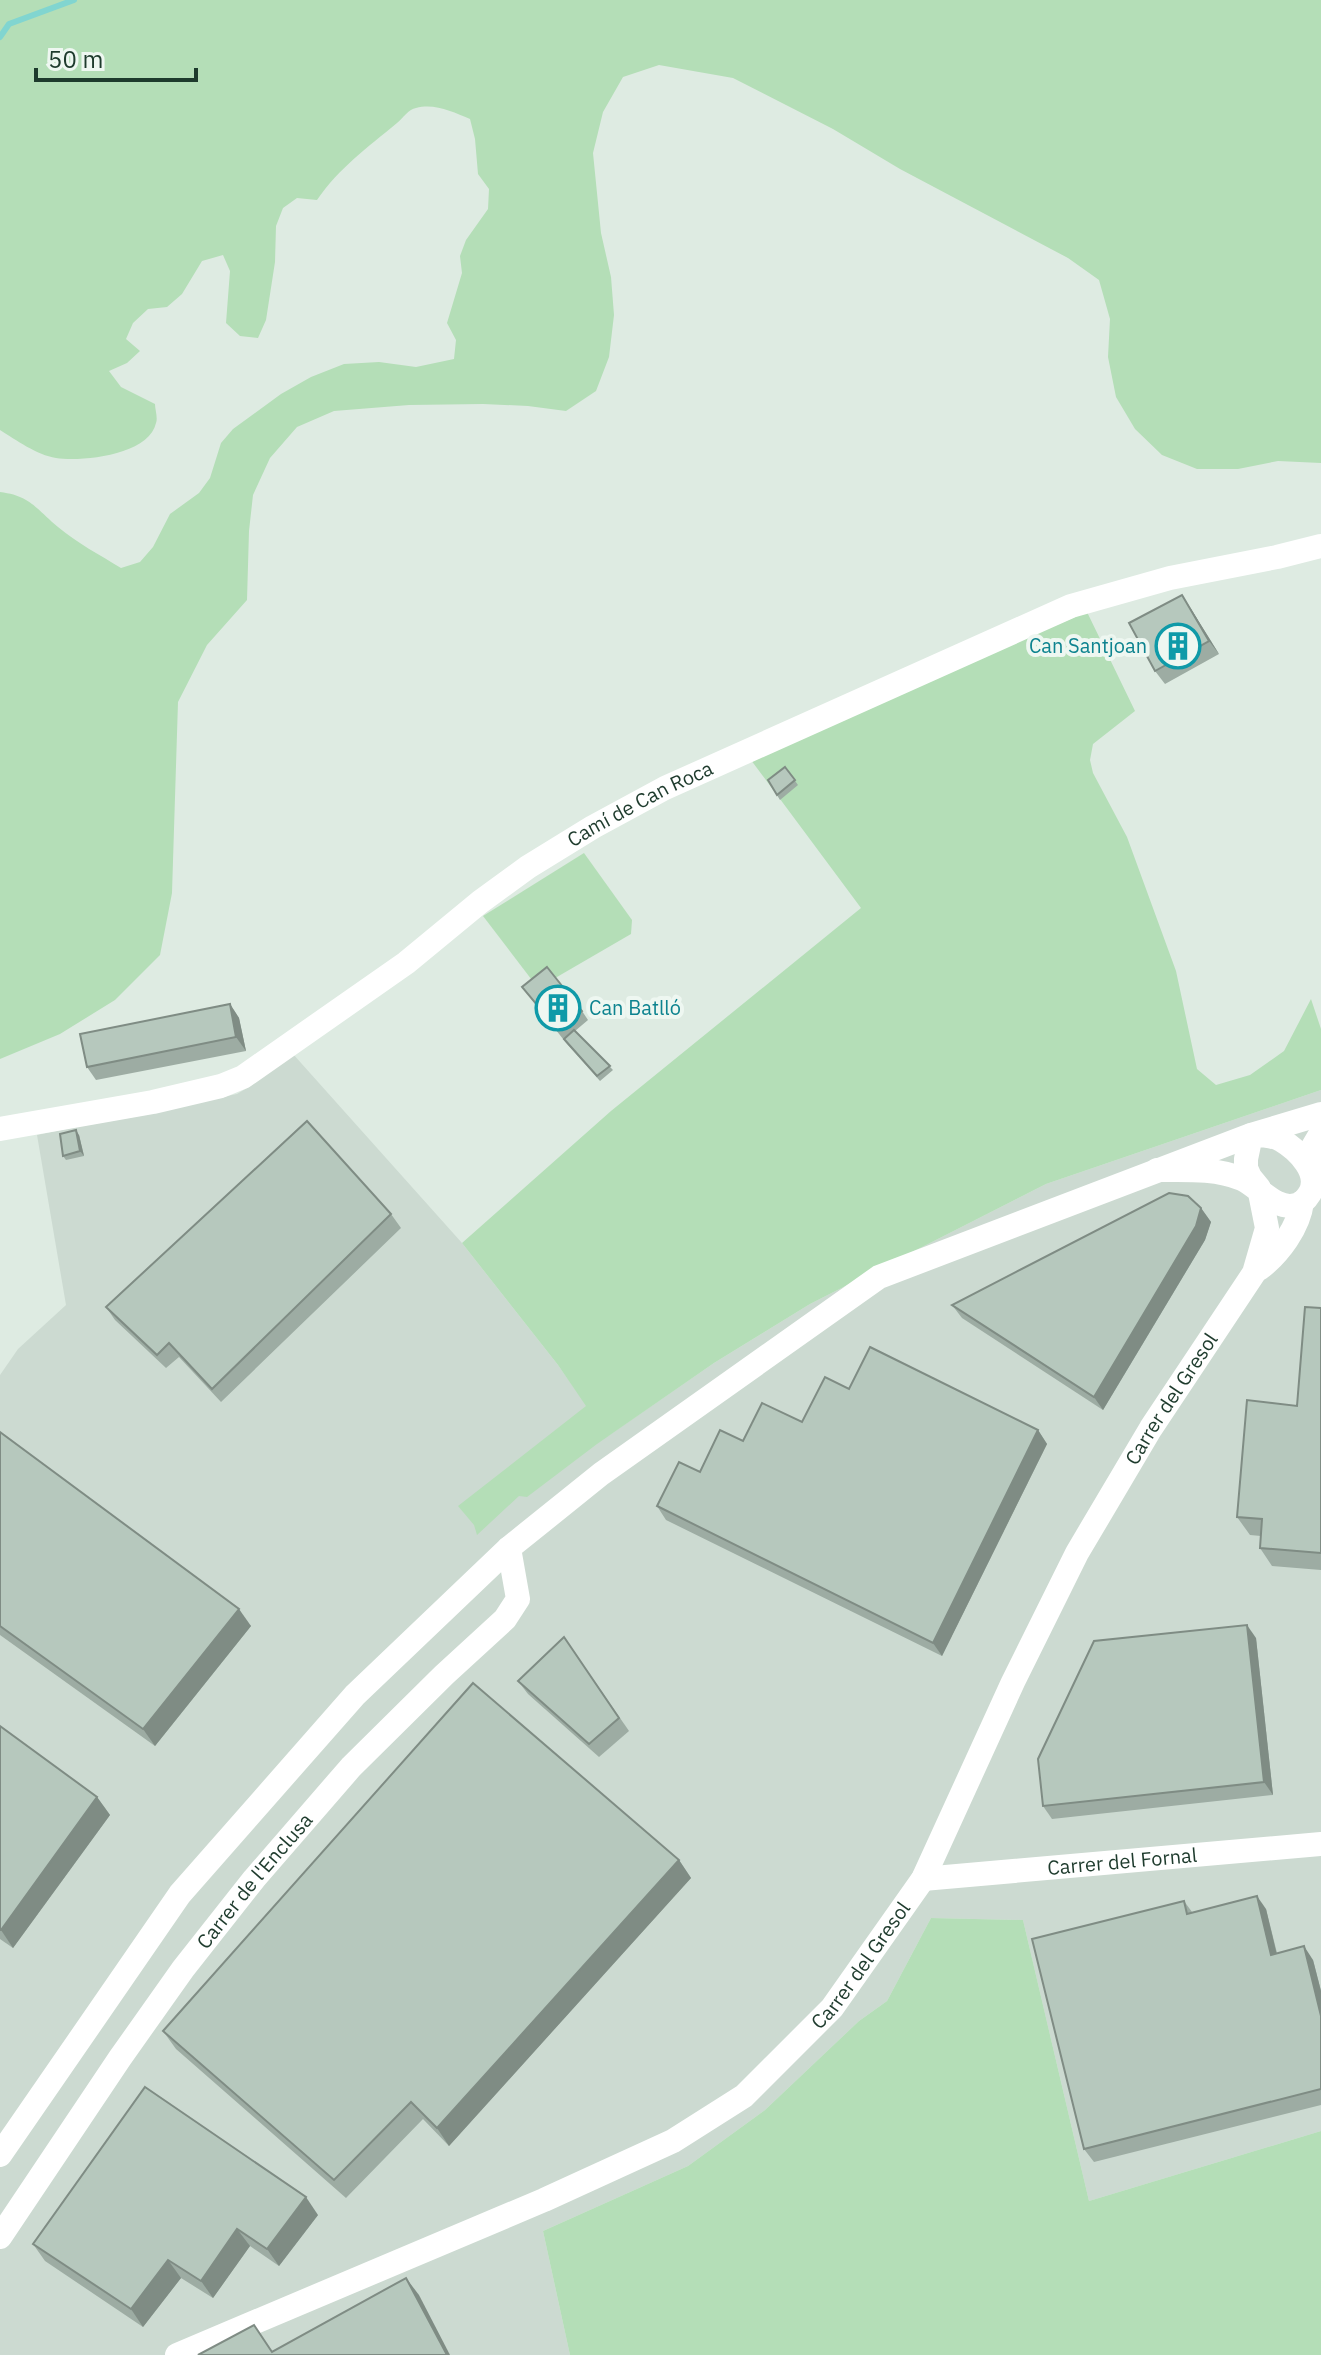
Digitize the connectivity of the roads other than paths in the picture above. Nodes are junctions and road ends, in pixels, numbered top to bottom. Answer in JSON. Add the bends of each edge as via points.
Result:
{"nodes":[{"id":1,"x":1321,"y":546,"type":"edge"},
{"id":2,"x":1321,"y":1114,"type":"edge"},
{"id":3,"x":0,"y":1129,"type":"edge"},
{"id":4,"x":1321,"y":1133,"type":"edge"},
{"id":5,"x":1251,"y":1135,"type":"junction"},
{"id":6,"x":1316,"y":1168,"type":"edge"},
{"id":7,"x":1157,"y":1170,"type":"junction"},
{"id":8,"x":1259,"y":1188,"type":"junction"},
{"id":9,"x":1302,"y":1202,"type":"junction"},
{"id":10,"x":1254,"y":1273,"type":"junction"},
{"id":11,"x":509,"y":1548,"type":"junction"},
{"id":12,"x":1319,"y":1848,"type":"edge"},
{"id":13,"x":923,"y":1879,"type":"junction"},
{"id":14,"x":0,"y":2155,"type":"edge"},
{"id":15,"x":0,"y":2237,"type":"edge"},
{"id":16,"x":177,"y":2355,"type":"edge"}],
"edges":[{"from":1,"to":3,"type":"street","name":"Camí de Can Roca","via":[[1170,578],[1071,606],[665,788],[528,867],[406,963],[243,1077],[153,1102]]},
{"from":2,"to":5,"type":"street"},
{"from":4,"to":6,"type":"street","via":[[1311,1150]]},
{"from":5,"to":6,"type":"street","via":[[1282,1141]]},
{"from":5,"to":7,"type":"street"},
{"from":5,"to":8,"type":"street","via":[[1246,1168]]},
{"from":6,"to":9,"type":"street","via":[[1312,1190]]},
{"from":7,"to":8,"type":"street","via":[[1228,1174]]},
{"from":7,"to":11,"type":"street","via":[[879,1277],[601,1474]]},
{"from":8,"to":9,"type":"street","via":[[1282,1204]]},
{"from":8,"to":10,"type":"street","via":[[1267,1228]]},
{"from":9,"to":10,"type":"street","via":[[1281,1246]]},
{"from":10,"to":13,"type":"street","name":"Carrer del Gresol","via":[[1151,1428],[1077,1553]]},
{"from":11,"to":14,"type":"street","via":[[355,1695],[180,1894]]},
{"from":11,"to":15,"type":"street","name":"Carrer de l'Enclusa","via":[[518,1599],[505,1619],[351,1767],[254,1879],[183,1969]]},
{"from":12,"to":13,"type":"street","name":"Carrer del Fornal"},
{"from":13,"to":16,"type":"street","name":"Carrer del Gresol","via":[[832,2008],[744,2096],[673,2141],[544,2200]]}]}
